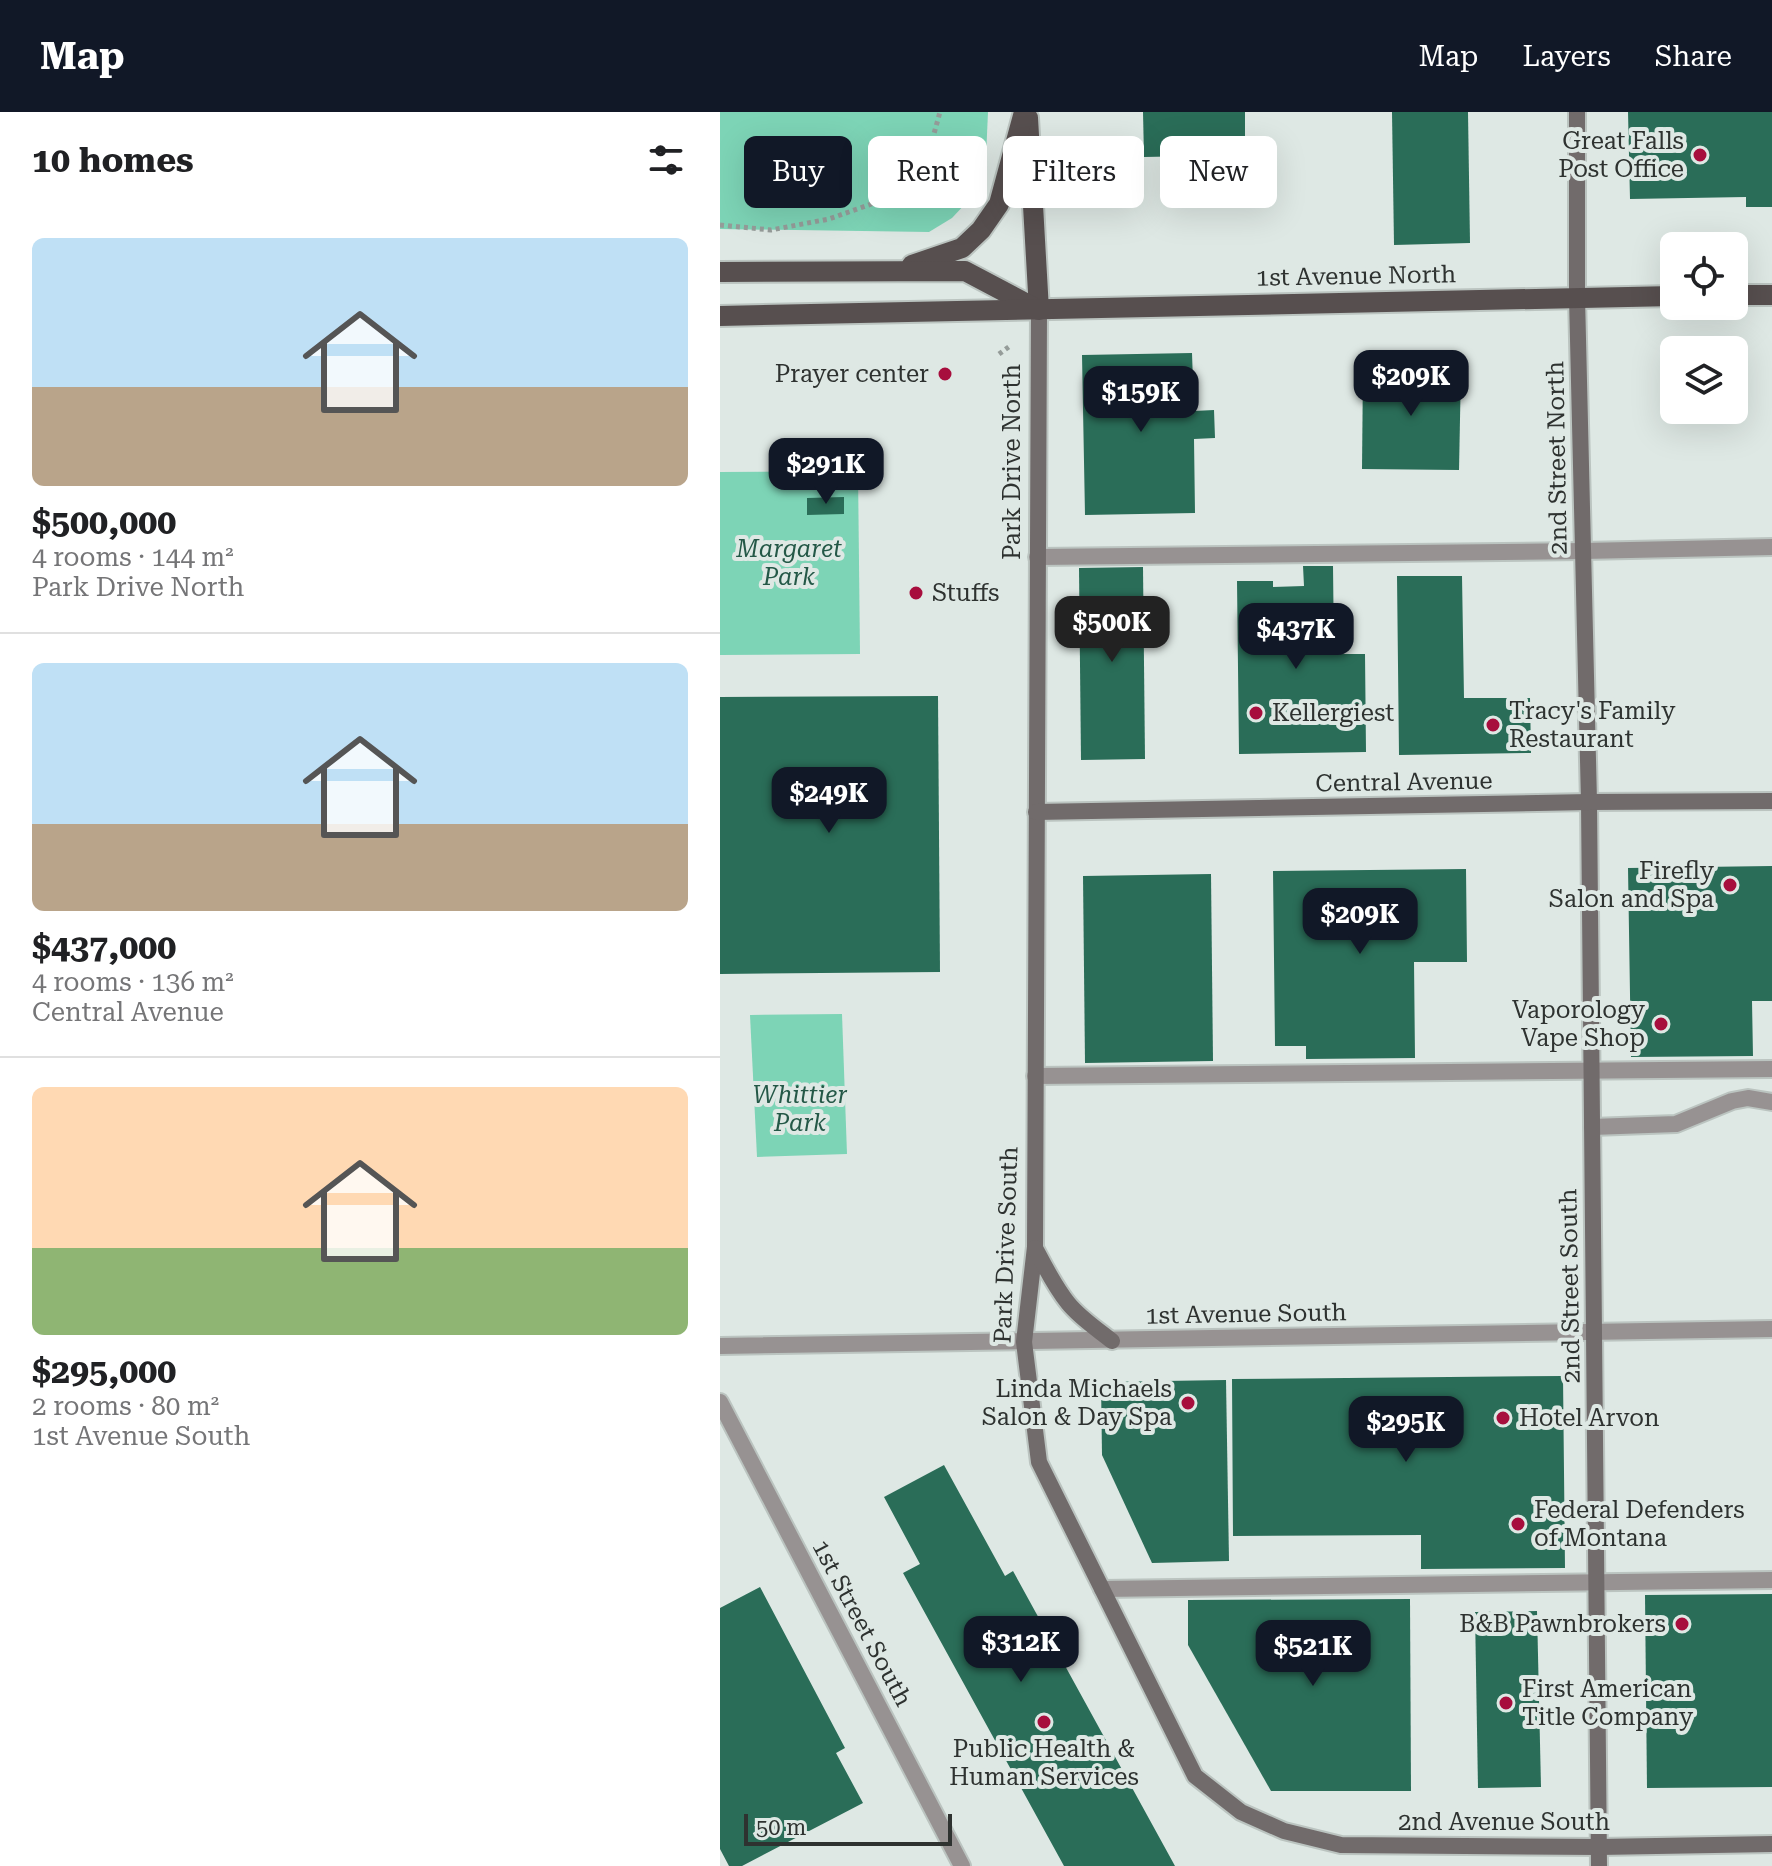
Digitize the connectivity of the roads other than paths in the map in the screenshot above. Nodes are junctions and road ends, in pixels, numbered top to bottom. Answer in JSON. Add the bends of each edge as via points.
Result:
{"nodes":[{"id":1,"x":1026,"y":112,"type":"edge"},
{"id":2,"x":1577,"y":112,"type":"edge"},
{"id":3,"x":889,"y":271,"type":"junction"},
{"id":4,"x":720,"y":272,"type":"edge"},
{"id":5,"x":1748,"y":295,"type":"edge"},
{"id":6,"x":1772,"y":295,"type":"edge"},
{"id":7,"x":1660,"y":296,"type":"edge"},
{"id":8,"x":1577,"y":297,"type":"junction"},
{"id":9,"x":1039,"y":310,"type":"junction"},
{"id":10,"x":720,"y":316,"type":"edge"},
{"id":11,"x":1772,"y":547,"type":"edge"},
{"id":12,"x":1583,"y":551,"type":"junction"},
{"id":13,"x":1037,"y":557,"type":"junction"},
{"id":14,"x":1772,"y":801,"type":"edge"},
{"id":15,"x":1589,"y":802,"type":"junction"},
{"id":16,"x":1036,"y":812,"type":"junction"},
{"id":17,"x":1592,"y":1069,"type":"junction"},
{"id":18,"x":1772,"y":1069,"type":"edge"},
{"id":19,"x":1035,"y":1076,"type":"junction"},
{"id":20,"x":1772,"y":1102,"type":"edge"},
{"id":21,"x":1592,"y":1127,"type":"junction"},
{"id":22,"x":1035,"y":1247,"type":"junction"},
{"id":23,"x":1772,"y":1329,"type":"edge"},
{"id":24,"x":1594,"y":1331,"type":"junction"},
{"id":25,"x":1112,"y":1341,"type":"junction"},
{"id":26,"x":1024,"y":1342,"type":"junction"},
{"id":27,"x":720,"y":1346,"type":"edge"},
{"id":28,"x":720,"y":1402,"type":"edge"},
{"id":29,"x":1772,"y":1580,"type":"edge"},
{"id":30,"x":1597,"y":1582,"type":"junction"},
{"id":31,"x":1102,"y":1589,"type":"junction"},
{"id":32,"x":1241,"y":1812,"type":"joint"},
{"id":33,"x":1772,"y":1844,"type":"edge"},
{"id":34,"x":1599,"y":1847,"type":"junction"},
{"id":35,"x":962,"y":1866,"type":"edge"},
{"id":36,"x":1599,"y":1866,"type":"edge"}],
"edges":[{"from":1,"to":3,"type":"main road","via":[[999,204],[981,230],[962,248]]},
{"from":1,"to":9,"type":"main road","name":"Park Drive North"},
{"from":2,"to":8,"type":"street","name":"2nd Street North"},
{"from":3,"to":4,"type":"main road","name":"1st Avenue North"},
{"from":3,"to":9,"type":"main road","name":"1st Avenue North","via":[[965,271]]},
{"from":5,"to":6,"type":"main road"},
{"from":7,"to":8,"type":"main road","name":"1st Avenue North"},
{"from":8,"to":9,"type":"main road","name":"1st Avenue North"},
{"from":8,"to":12,"type":"street","name":"2nd Street North"},
{"from":9,"to":10,"type":"main road","name":"1st Avenue North"},
{"from":9,"to":13,"type":"street","name":"Park Drive North"},
{"from":11,"to":12,"type":"street"},
{"from":12,"to":13,"type":"street"},
{"from":12,"to":15,"type":"street","name":"2nd Street North"},
{"from":13,"to":16,"type":"street","name":"Park Drive North"},
{"from":14,"to":15,"type":"street","name":"Central Avenue"},
{"from":15,"to":16,"type":"street","name":"Central Avenue"},
{"from":15,"to":17,"type":"street","name":"2nd Street South"},
{"from":16,"to":19,"type":"street","name":"Park Drive South"},
{"from":17,"to":18,"type":"street"},
{"from":17,"to":19,"type":"street"},
{"from":17,"to":21,"type":"street","name":"2nd Street South"},
{"from":19,"to":22,"type":"street","name":"Park Drive South"},
{"from":20,"to":21,"type":"street","via":[[1732,1101],[1676,1124]]},
{"from":21,"to":24,"type":"street","name":"2nd Street South"},
{"from":22,"to":25,"type":"street","via":[[1068,1303]]},
{"from":22,"to":26,"type":"street","name":"Park Drive South"},
{"from":23,"to":24,"type":"street","name":"1st Avenue South"},
{"from":24,"to":25,"type":"street","name":"1st Avenue South"},
{"from":24,"to":30,"type":"street","name":"2nd Street South"},
{"from":25,"to":26,"type":"street","name":"1st Avenue South"},
{"from":26,"to":27,"type":"street","name":"1st Avenue South"},
{"from":26,"to":31,"type":"street","name":"Park Drive South","via":[[1039,1462]]},
{"from":28,"to":35,"type":"street","name":"1st Street South"},
{"from":29,"to":30,"type":"street"},
{"from":30,"to":31,"type":"street"},
{"from":30,"to":34,"type":"street","name":"2nd Street South"},
{"from":31,"to":32,"type":"street","name":"Park Drive South","via":[[1195,1776]]},
{"from":32,"to":34,"type":"street","name":"2nd Avenue South","via":[[1284,1831],[1341,1845]]},
{"from":33,"to":34,"type":"street","name":"2nd Avenue South"},
{"from":34,"to":36,"type":"street","name":"2nd Street South"}]}
